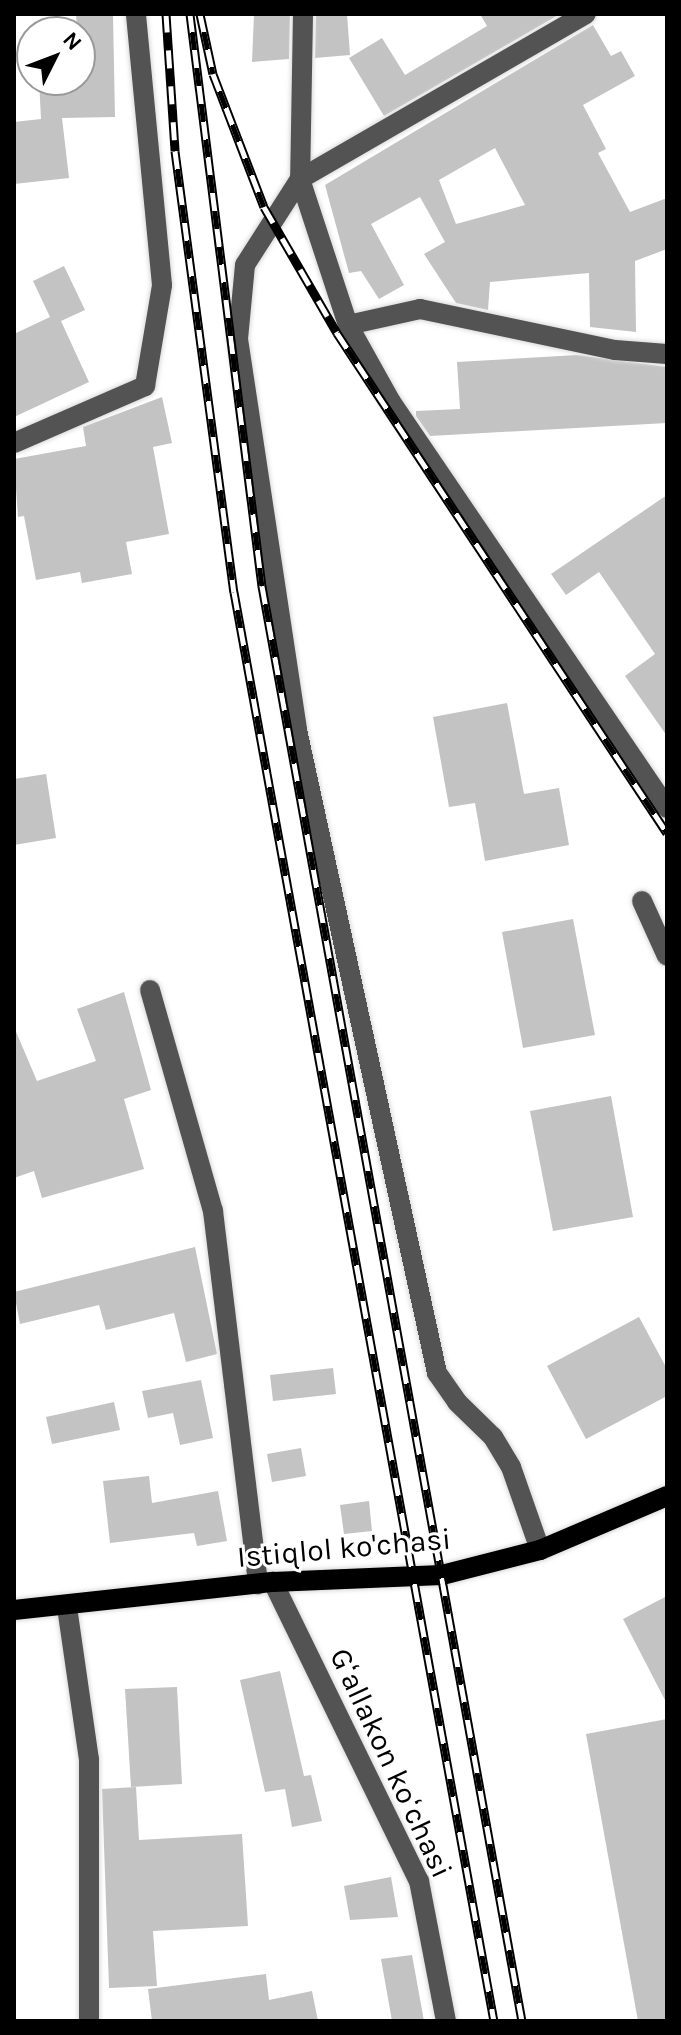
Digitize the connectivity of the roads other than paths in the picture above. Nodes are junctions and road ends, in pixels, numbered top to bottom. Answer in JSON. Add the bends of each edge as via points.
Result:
{"nodes":[{"id":1,"x":136,"y":14,"type":"edge"},
{"id":2,"x":303,"y":14,"type":"edge"},
{"id":3,"x":586,"y":14,"type":"edge"},
{"id":4,"x":300,"y":179,"type":"junction"},
{"id":5,"x":348,"y":325,"type":"junction"},
{"id":6,"x":667,"y":354,"type":"edge"},
{"id":7,"x":14,"y":443,"type":"edge"},
{"id":8,"x":667,"y":808,"type":"edge"},
{"id":9,"x":642,"y":901,"type":"dead end"},
{"id":10,"x":667,"y":956,"type":"edge"},
{"id":11,"x":150,"y":990,"type":"dead end"},
{"id":12,"x":667,"y":1496,"type":"edge"},
{"id":13,"x":540,"y":1550,"type":"junction"},
{"id":14,"x":266,"y":1583,"type":"junction"},
{"id":15,"x":67,"y":1607,"type":"junction"},
{"id":16,"x":14,"y":1610,"type":"edge"},
{"id":17,"x":89,"y":2021,"type":"edge"},
{"id":18,"x":446,"y":2021,"type":"edge"}],
"edges":[{"from":1,"to":7,"type":"street","via":[[162,285],[145,386]]},
{"from":2,"to":4,"type":"street"},
{"from":3,"to":4,"type":"street"},
{"from":4,"to":5,"type":"street"},
{"from":4,"to":13,"type":"street","via":[[245,265],[238,339],[297,730],[437,1373],[457,1402],[493,1437],[511,1467]]},
{"from":5,"to":6,"type":"street","via":[[420,309],[615,350]]},
{"from":5,"to":8,"type":"street","via":[[391,402]]},
{"from":9,"to":10,"type":"street"},
{"from":11,"to":14,"type":"street","name":"Gʻallakon koʻchasi","via":[[213,1211]]},
{"from":12,"to":13,"type":"main road","name":"Istiqlol ko'chasi"},
{"from":13,"to":14,"type":"main road","name":"Istiqlol ko'chasi","via":[[442,1575]]},
{"from":14,"to":15,"type":"main road","name":"Istiqlol ko'chasi"},
{"from":14,"to":18,"type":"street","name":"Gʻallakon koʻchasi","via":[[419,1881]]},
{"from":15,"to":16,"type":"main road","name":"Istiqlol ko'chasi"},
{"from":15,"to":17,"type":"street","via":[[89,1759]]}]}
